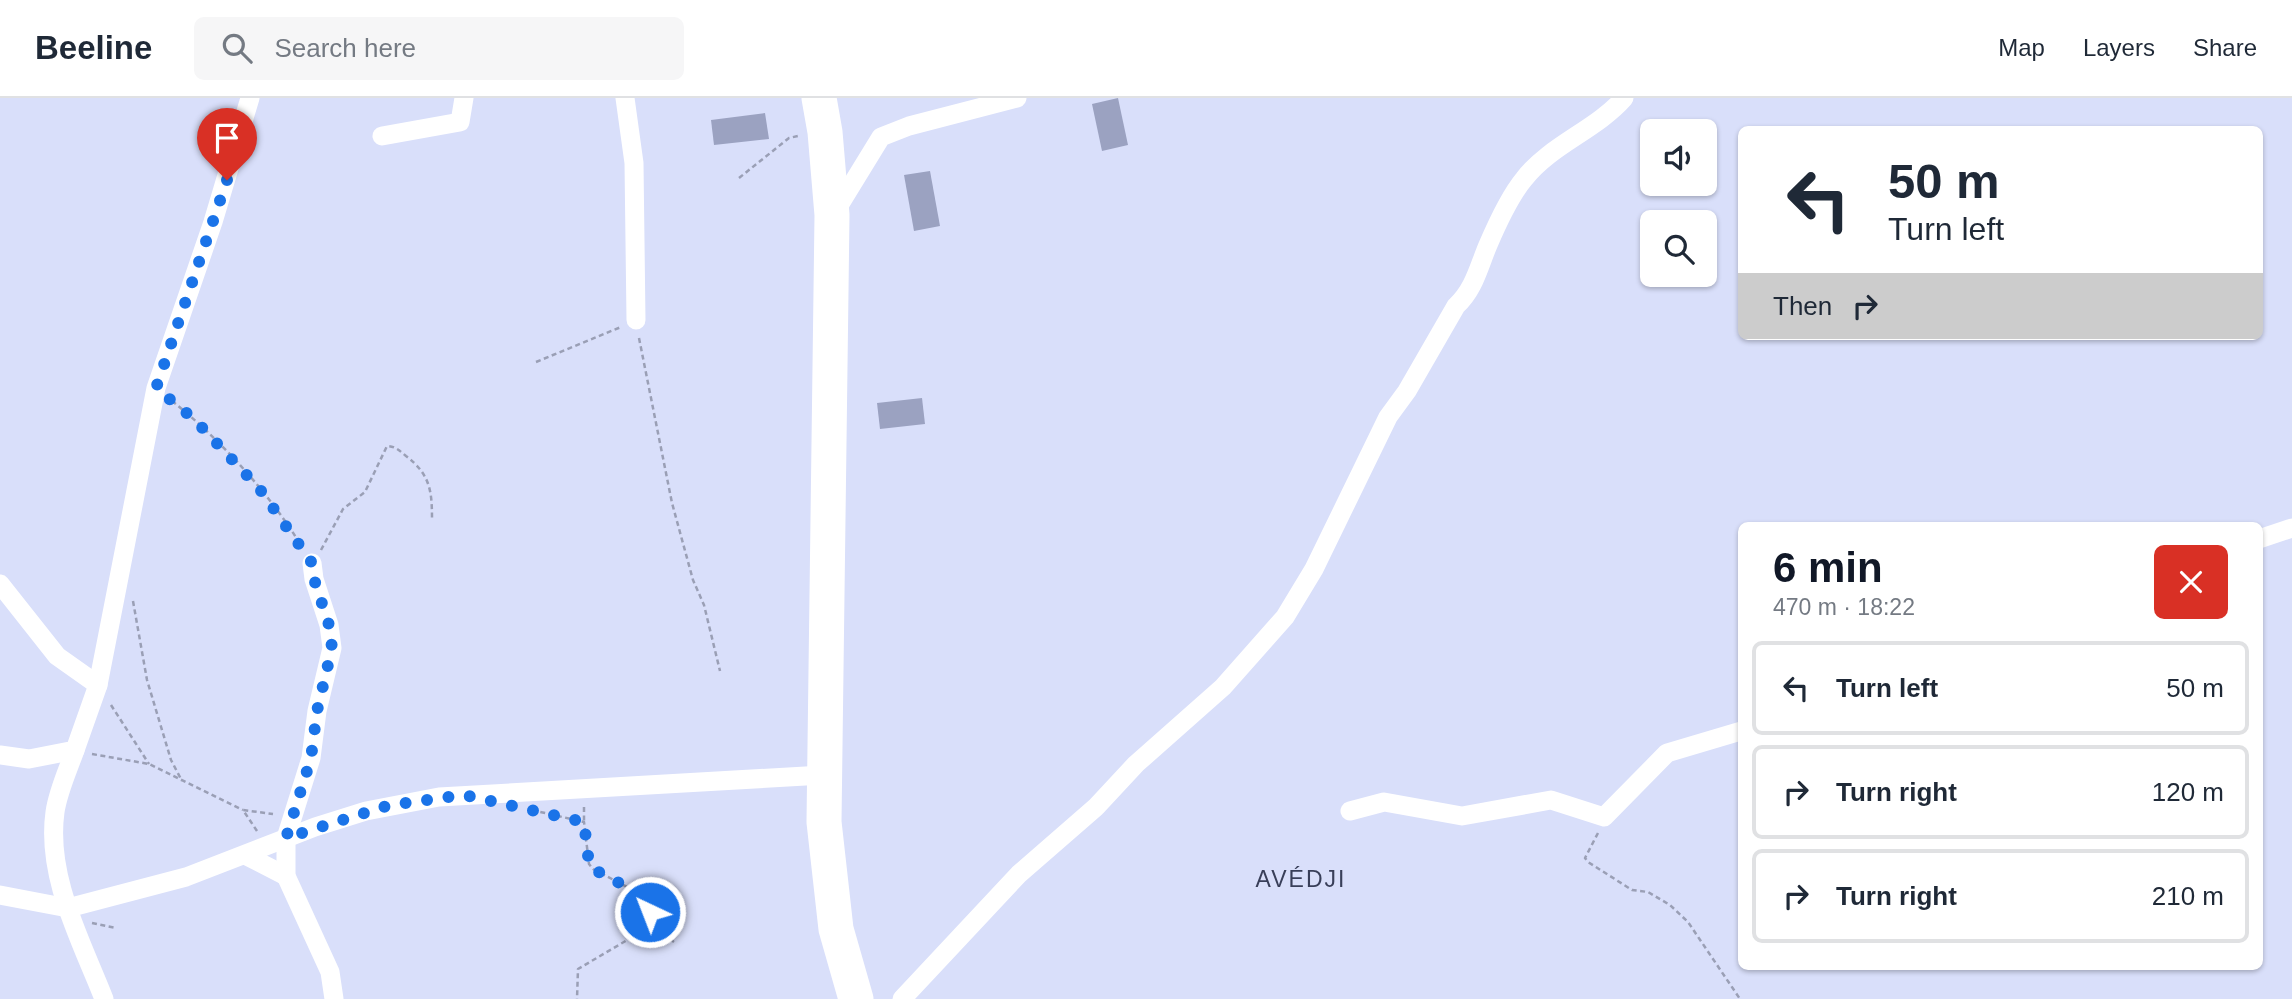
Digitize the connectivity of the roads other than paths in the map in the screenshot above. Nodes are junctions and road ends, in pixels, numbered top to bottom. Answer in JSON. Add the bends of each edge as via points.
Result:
{"nodes":[{"id":1,"x":250,"y":98,"type":"edge"},
{"id":2,"x":464,"y":98,"type":"edge"},
{"id":3,"x":625,"y":98,"type":"edge"},
{"id":4,"x":819,"y":98,"type":"edge"},
{"id":5,"x":1017,"y":98,"type":"edge"},
{"id":6,"x":1624,"y":98,"type":"edge"},
{"id":7,"x":382,"y":136,"type":"dead end"},
{"id":8,"x":832,"y":215,"type":"junction"},
{"id":9,"x":636,"y":320,"type":"road end"},
{"id":10,"x":2292,"y":528,"type":"edge"},
{"id":11,"x":2263,"y":537,"type":"edge"},
{"id":12,"x":312,"y":563,"type":"road end"},
{"id":13,"x":0,"y":584,"type":"edge"},
{"id":14,"x":98,"y":685,"type":"junction"},
{"id":15,"x":1738,"y":732,"type":"edge"},
{"id":16,"x":75,"y":750,"type":"junction"},
{"id":17,"x":0,"y":755,"type":"edge"},
{"id":18,"x":823,"y":775,"type":"junction"},
{"id":19,"x":1350,"y":811,"type":"dead end"},
{"id":20,"x":286,"y":838,"type":"junction"},
{"id":21,"x":245,"y":855,"type":"junction"},
{"id":22,"x":286,"y":876,"type":"junction"},
{"id":23,"x":0,"y":895,"type":"edge"},
{"id":24,"x":72,"y":917,"type":"junction"},
{"id":25,"x":104,"y":999,"type":"edge"},
{"id":26,"x":334,"y":999,"type":"edge"},
{"id":27,"x":856,"y":999,"type":"edge"},
{"id":28,"x":902,"y":999,"type":"edge"}],
"edges":[{"from":1,"to":14,"type":"street","via":[[214,222],[156,388]]},
{"from":2,"to":7,"type":"street","via":[[460,122]]},
{"from":3,"to":9,"type":"street","via":[[635,188]]},
{"from":4,"to":8,"type":"highway"},
{"from":5,"to":8,"type":"street","via":[[881,137]]},
{"from":6,"to":28,"type":"street","via":[[1522,180],[1465,299],[1456,306],[1388,417],[1286,617],[1223,687],[1019,874]]},
{"from":8,"to":18,"type":"highway"},
{"from":10,"to":11,"type":"street"},
{"from":12,"to":20,"type":"street","via":[[332,648],[311,758]]},
{"from":13,"to":14,"type":"street","via":[[57,656]]},
{"from":14,"to":16,"type":"street"},
{"from":15,"to":19,"type":"street","via":[[1667,753],[1604,817],[1550,800],[1462,816],[1384,802]]},
{"from":16,"to":17,"type":"street","via":[[29,759]]},
{"from":16,"to":24,"type":"street","via":[[56,806],[54,837]]},
{"from":18,"to":20,"type":"street","via":[[439,797],[366,811]]},
{"from":18,"to":27,"type":"highway","via":[[836,929]]},
{"from":20,"to":21,"type":"street"},
{"from":20,"to":22,"type":"street"},
{"from":21,"to":22,"type":"street"},
{"from":21,"to":24,"type":"street"},
{"from":22,"to":26,"type":"street","via":[[330,972]]},
{"from":23,"to":24,"type":"street"},
{"from":24,"to":25,"type":"street"}]}
